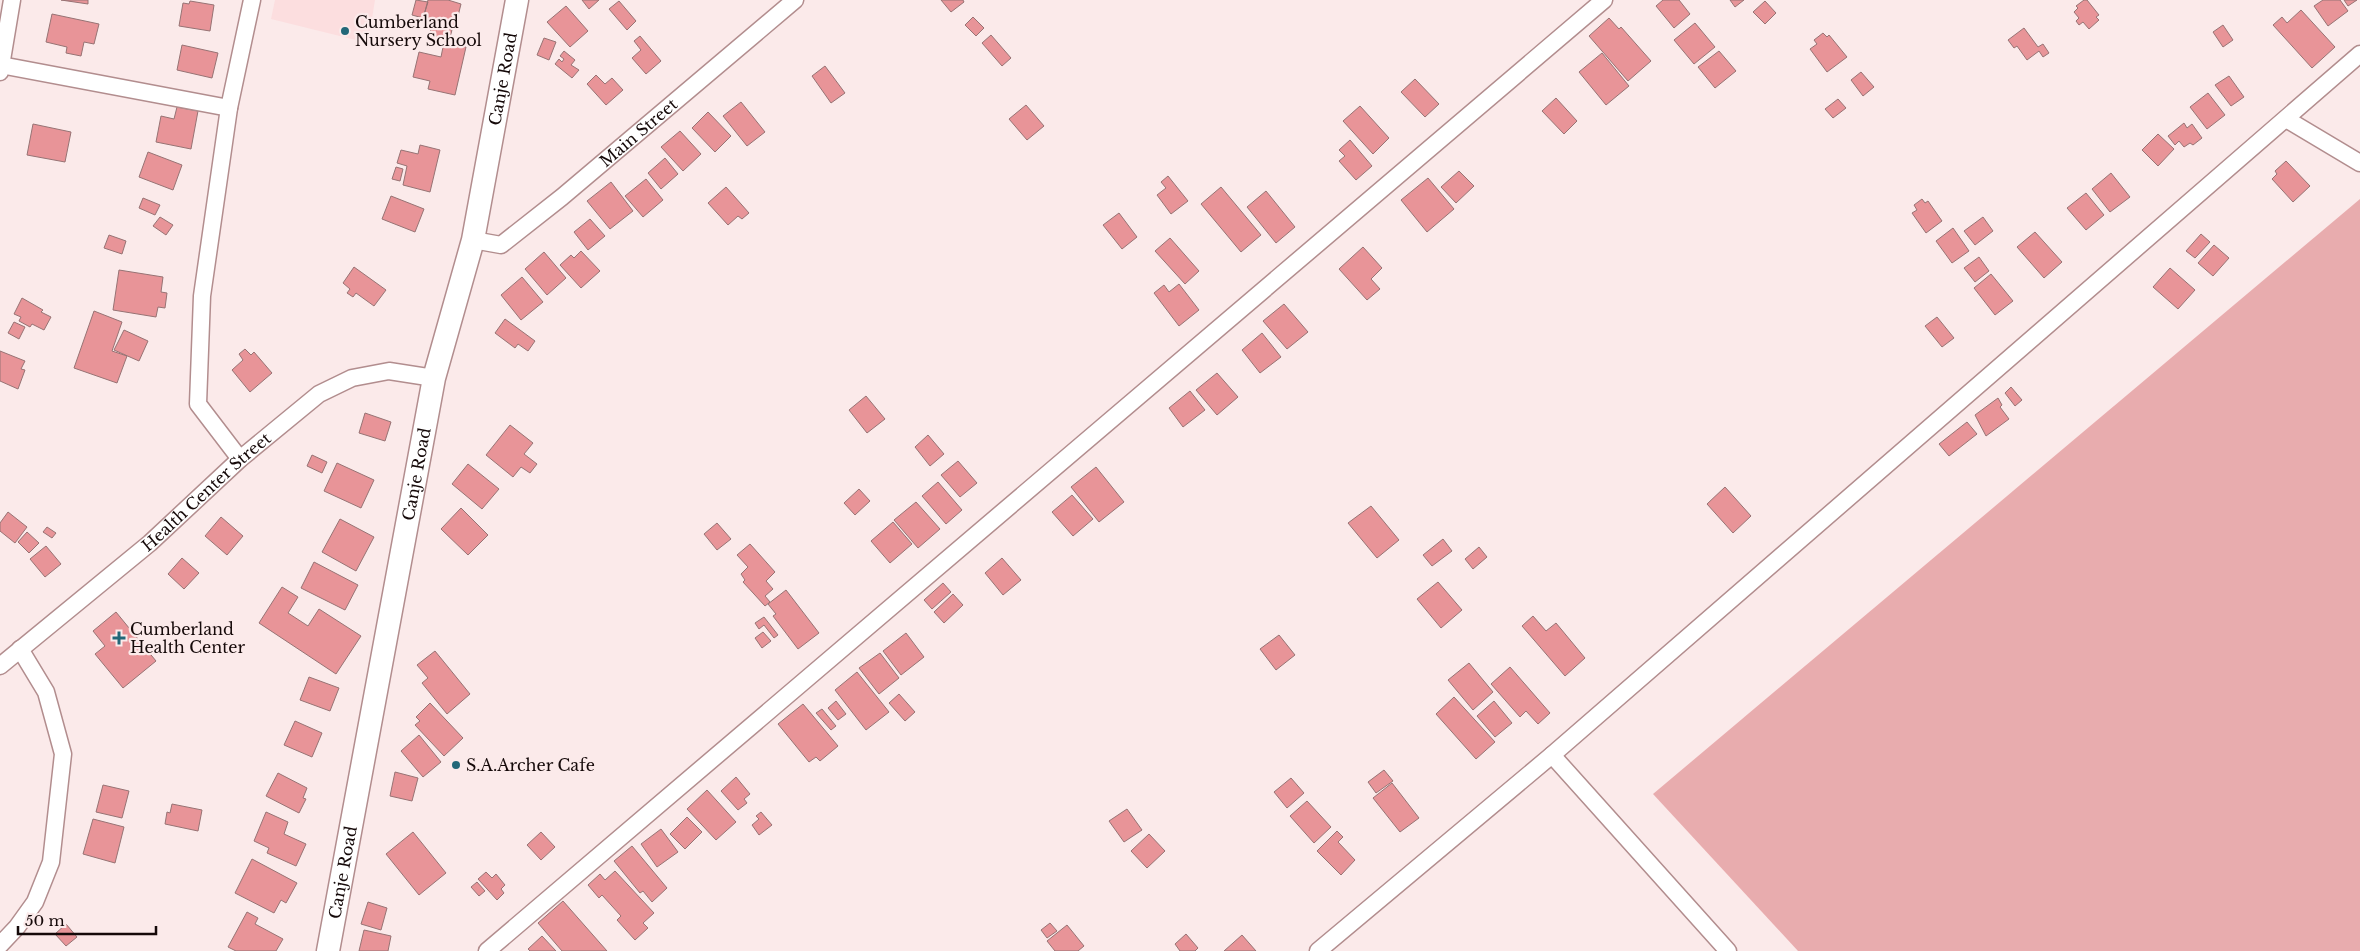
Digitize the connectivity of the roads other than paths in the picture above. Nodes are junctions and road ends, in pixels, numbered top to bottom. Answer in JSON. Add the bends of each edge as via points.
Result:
{"nodes":[{"id":1,"x":12,"y":0,"type":"edge"},
{"id":2,"x":252,"y":0,"type":"edge"},
{"id":3,"x":516,"y":0,"type":"edge"},
{"id":4,"x":795,"y":0,"type":"edge"},
{"id":5,"x":1604,"y":0,"type":"edge"},
{"id":6,"x":2360,"y":54,"type":"edge"},
{"id":7,"x":1,"y":68,"type":"edge"},
{"id":8,"x":229,"y":108,"type":"junction"},
{"id":9,"x":2286,"y":119,"type":"junction"},
{"id":10,"x":2360,"y":163,"type":"edge"},
{"id":11,"x":473,"y":240,"type":"junction"},
{"id":12,"x":434,"y":378,"type":"junction"},
{"id":13,"x":240,"y":459,"type":"junction"},
{"id":14,"x":20,"y":650,"type":"junction"},
{"id":15,"x":0,"y":666,"type":"edge"},
{"id":16,"x":1552,"y":756,"type":"junction"},
{"id":17,"x":0,"y":944,"type":"edge"},
{"id":18,"x":328,"y":951,"type":"edge"},
{"id":19,"x":487,"y":951,"type":"edge"},
{"id":20,"x":1318,"y":951,"type":"edge"},
{"id":21,"x":1728,"y":951,"type":"edge"}],
"edges":[{"from":1,"to":7,"type":"street"},
{"from":2,"to":8,"type":"street"},
{"from":3,"to":11,"type":"street","name":"Canje Road"},
{"from":4,"to":11,"type":"street","name":"Main Street","via":[[501,245]]},
{"from":5,"to":19,"type":"street"},
{"from":6,"to":9,"type":"street"},
{"from":7,"to":8,"type":"street"},
{"from":8,"to":13,"type":"street","via":[[202,296],[198,404]]},
{"from":9,"to":10,"type":"street"},
{"from":9,"to":16,"type":"street"},
{"from":11,"to":12,"type":"street","name":"Canje Road"},
{"from":12,"to":13,"type":"street","name":"Health Center Street","via":[[389,371],[352,378],[318,394]]},
{"from":12,"to":18,"type":"street","name":"Canje Road"},
{"from":13,"to":14,"type":"street","name":"Health Center Street","via":[[150,543]]},
{"from":14,"to":15,"type":"street","name":"Health Center Street"},
{"from":14,"to":17,"type":"street","via":[[46,692],[63,754],[51,862],[35,902]]},
{"from":16,"to":20,"type":"street"},
{"from":16,"to":21,"type":"street"}]}
